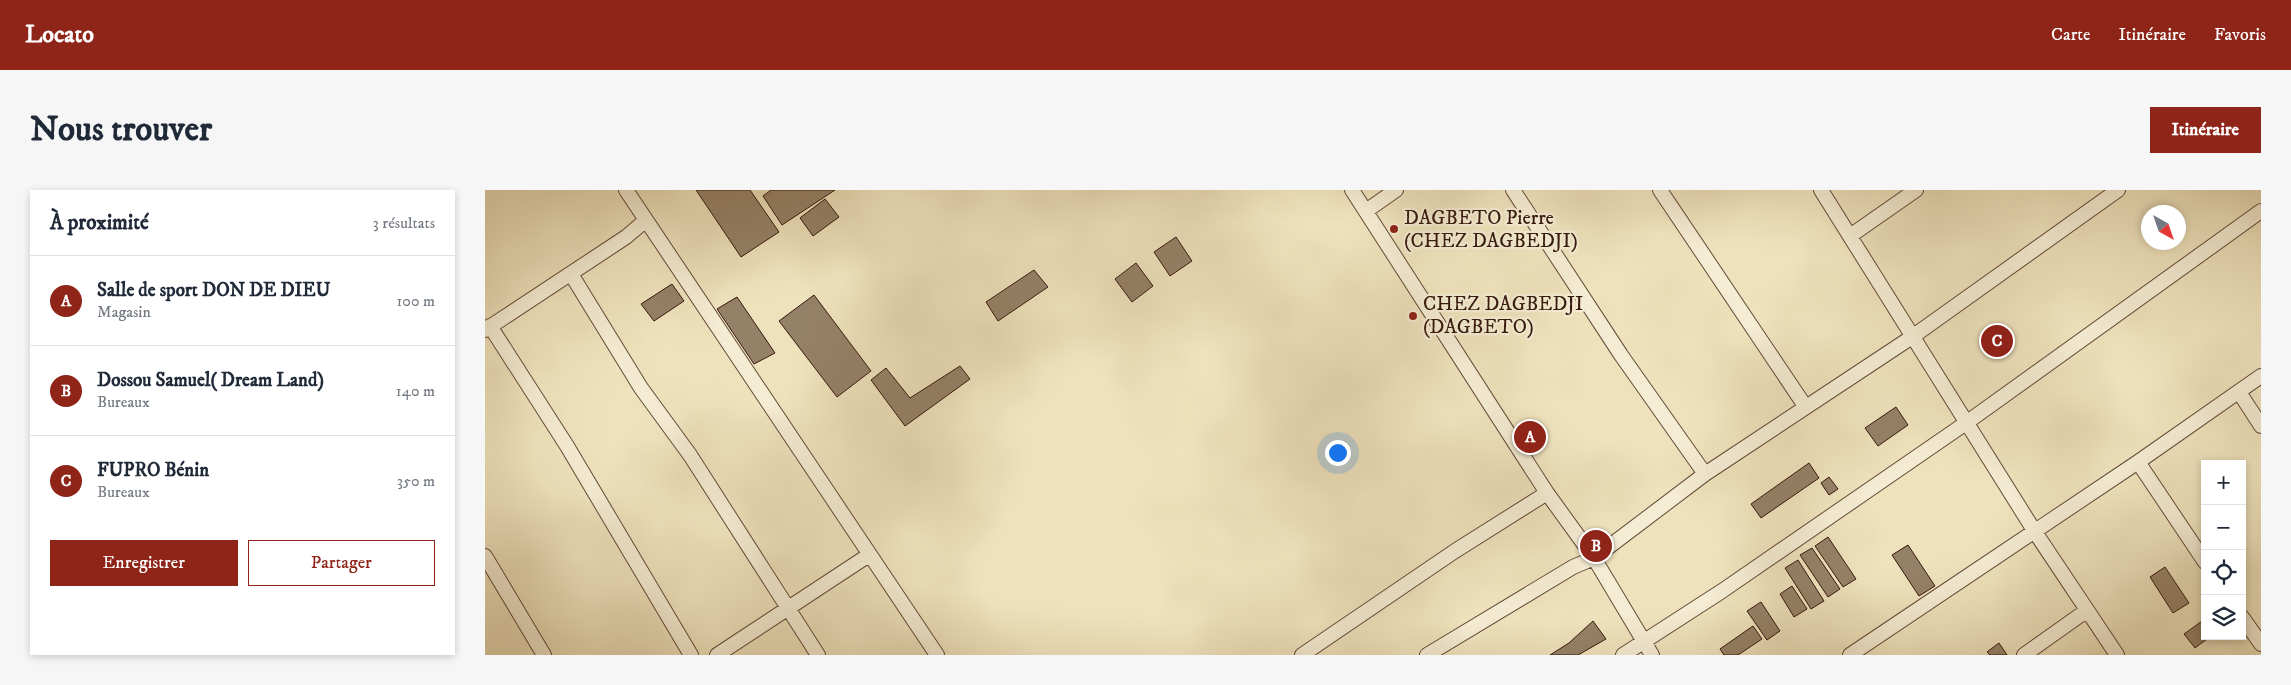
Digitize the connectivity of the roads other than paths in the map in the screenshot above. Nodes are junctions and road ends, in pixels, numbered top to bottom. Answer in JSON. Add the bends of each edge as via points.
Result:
{"nodes":[{"id":1,"x":626,"y":190,"type":"edge"},
{"id":2,"x":1352,"y":190,"type":"edge"},
{"id":3,"x":1396,"y":190,"type":"edge"},
{"id":4,"x":1513,"y":190,"type":"edge"},
{"id":5,"x":1661,"y":190,"type":"edge"},
{"id":6,"x":1821,"y":190,"type":"edge"},
{"id":7,"x":1916,"y":190,"type":"edge"},
{"id":8,"x":2118,"y":190,"type":"edge"},
{"id":9,"x":1366,"y":211,"type":"junction"},
{"id":10,"x":2261,"y":211,"type":"edge"},
{"id":11,"x":646,"y":220,"type":"junction"},
{"id":12,"x":1850,"y":236,"type":"junction"},
{"id":13,"x":571,"y":274,"type":"junction"},
{"id":14,"x":488,"y":328,"type":"edge"},
{"id":15,"x":1912,"y":336,"type":"junction"},
{"id":16,"x":2261,"y":376,"type":"edge"},
{"id":17,"x":2239,"y":392,"type":"junction"},
{"id":18,"x":1805,"y":406,"type":"junction"},
{"id":19,"x":1966,"y":423,"type":"junction"},
{"id":20,"x":2261,"y":426,"type":"edge"},
{"id":21,"x":2138,"y":462,"type":"junction"},
{"id":22,"x":1705,"y":474,"type":"junction"},
{"id":23,"x":1547,"y":493,"type":"junction"},
{"id":24,"x":2035,"y":532,"type":"junction"},
{"id":25,"x":869,"y":555,"type":"junction"},
{"id":26,"x":485,"y":556,"type":"edge"},
{"id":27,"x":2201,"y":556,"type":"edge"},
{"id":28,"x":1594,"y":558,"type":"junction"},
{"id":29,"x":789,"y":609,"type":"junction"},
{"id":30,"x":2086,"y":611,"type":"junction"},
{"id":31,"x":2246,"y":623,"type":"edge"},
{"id":32,"x":1643,"y":642,"type":"junction"},
{"id":33,"x":2261,"y":644,"type":"edge"},
{"id":34,"x":544,"y":655,"type":"edge"},
{"id":35,"x":691,"y":655,"type":"edge"},
{"id":36,"x":717,"y":655,"type":"edge"},
{"id":37,"x":818,"y":655,"type":"edge"},
{"id":38,"x":937,"y":655,"type":"edge"},
{"id":39,"x":1302,"y":655,"type":"edge"},
{"id":40,"x":1427,"y":655,"type":"edge"},
{"id":41,"x":1623,"y":655,"type":"edge"},
{"id":42,"x":1652,"y":655,"type":"edge"},
{"id":43,"x":1850,"y":655,"type":"edge"},
{"id":44,"x":2024,"y":655,"type":"edge"},
{"id":45,"x":2117,"y":655,"type":"edge"}],
"edges":[{"from":1,"to":11,"type":"street"},
{"from":2,"to":9,"type":"street"},
{"from":3,"to":9,"type":"street"},
{"from":4,"to":22,"type":"street","via":[[1621,355]]},
{"from":5,"to":18,"type":"street"},
{"from":6,"to":12,"type":"street"},
{"from":7,"to":12,"type":"street"},
{"from":8,"to":15,"type":"street"},
{"from":9,"to":23,"type":"street"},
{"from":10,"to":19,"type":"street"},
{"from":11,"to":13,"type":"street"},
{"from":11,"to":25,"type":"street"},
{"from":12,"to":15,"type":"street"},
{"from":13,"to":14,"type":"street"},
{"from":13,"to":29,"type":"street","via":[[641,388],[690,455]]},
{"from":14,"to":35,"type":"street","via":[[567,446]]},
{"from":15,"to":18,"type":"street"},
{"from":15,"to":19,"type":"street"},
{"from":16,"to":17,"type":"street"},
{"from":17,"to":20,"type":"street"},
{"from":17,"to":21,"type":"street"},
{"from":18,"to":22,"type":"street"},
{"from":19,"to":24,"type":"street"},
{"from":19,"to":32,"type":"street"},
{"from":21,"to":24,"type":"street"},
{"from":21,"to":27,"type":"street"},
{"from":22,"to":28,"type":"street"},
{"from":23,"to":28,"type":"street"},
{"from":23,"to":39,"type":"street"},
{"from":24,"to":30,"type":"street"},
{"from":24,"to":43,"type":"street"},
{"from":25,"to":29,"type":"street"},
{"from":25,"to":38,"type":"street"},
{"from":26,"to":34,"type":"street"},
{"from":28,"to":32,"type":"street"},
{"from":28,"to":40,"type":"street","via":[[1573,567]]},
{"from":29,"to":36,"type":"street"},
{"from":29,"to":37,"type":"street"},
{"from":30,"to":44,"type":"street"},
{"from":30,"to":45,"type":"street"},
{"from":31,"to":33,"type":"street"},
{"from":32,"to":41,"type":"street"},
{"from":32,"to":42,"type":"street"}]}
